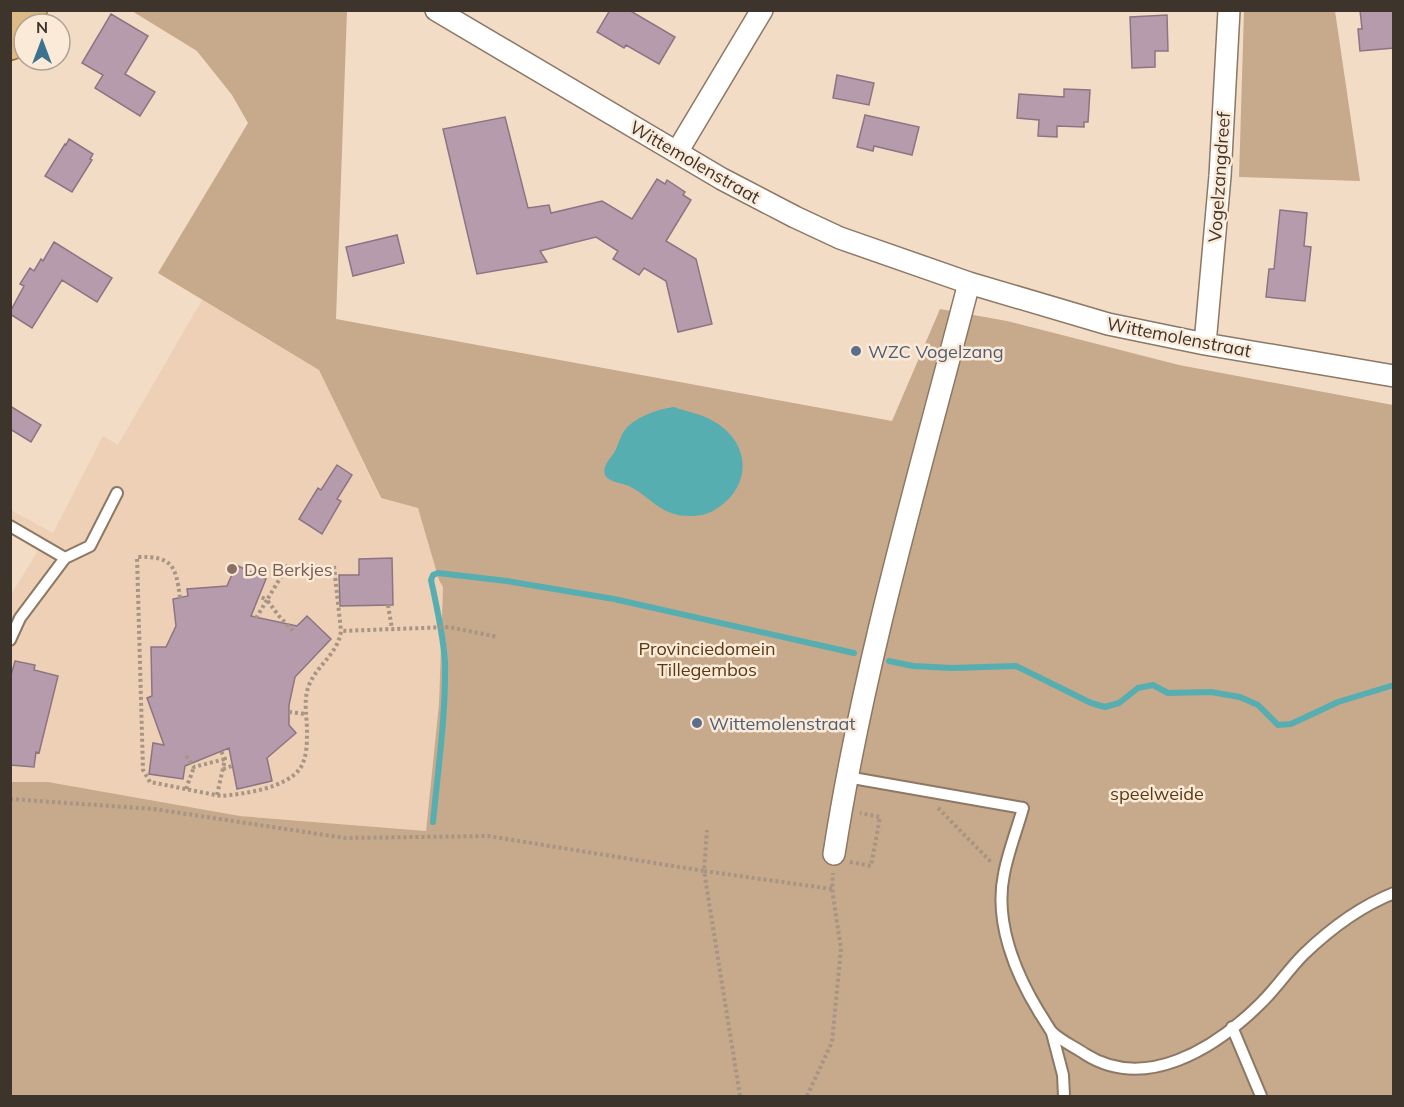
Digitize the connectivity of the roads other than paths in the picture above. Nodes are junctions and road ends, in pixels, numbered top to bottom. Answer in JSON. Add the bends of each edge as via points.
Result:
{"nodes":[{"id":1,"x":30,"y":10,"type":"edge"},
{"id":2,"x":436,"y":10,"type":"edge"},
{"id":3,"x":762,"y":10,"type":"edge"},
{"id":4,"x":1229,"y":10,"type":"edge"},
{"id":5,"x":10,"y":43,"type":"edge"},
{"id":6,"x":677,"y":152,"type":"junction"},
{"id":7,"x":969,"y":283,"type":"junction"},
{"id":8,"x":1205,"y":344,"type":"junction"},
{"id":9,"x":1394,"y":376,"type":"edge"},
{"id":10,"x":117,"y":493,"type":"dead end"},
{"id":11,"x":10,"y":526,"type":"edge"},
{"id":12,"x":65,"y":558,"type":"junction"},
{"id":13,"x":10,"y":640,"type":"edge"},
{"id":14,"x":847,"y":777,"type":"junction"},
{"id":15,"x":839,"y":857,"type":"road end"},
{"id":16,"x":1394,"y":893,"type":"edge"},
{"id":17,"x":1232,"y":1027,"type":"junction"},
{"id":18,"x":1052,"y":1033,"type":"junction"},
{"id":19,"x":1064,"y":1096,"type":"edge"},
{"id":20,"x":1261,"y":1096,"type":"edge"}],
"edges":[{"from":1,"to":5,"type":"main road"},
{"from":2,"to":6,"type":"street","name":"Wittemolenstraat"},
{"from":3,"to":6,"type":"street"},
{"from":4,"to":8,"type":"street","name":"Vogelzangdreef"},
{"from":6,"to":7,"type":"street","name":"Wittemolenstraat","via":[[767,203],[840,238]]},
{"from":7,"to":8,"type":"street","name":"Wittemolenstraat","via":[[1108,324]]},
{"from":7,"to":14,"type":"street","via":[[902,540]]},
{"from":8,"to":9,"type":"street","name":"Wittemolenstraat"},
{"from":10,"to":12,"type":"lane","via":[[90,546]]},
{"from":11,"to":12,"type":"lane"},
{"from":12,"to":13,"type":"lane","via":[[20,618]]},
{"from":14,"to":15,"type":"street"},
{"from":14,"to":18,"type":"lane","via":[[1023,808],[1004,875],[1001,903],[1010,949],[1024,988]]},
{"from":16,"to":17,"type":"lane","via":[[1374,901],[1321,940],[1258,1006]]},
{"from":17,"to":18,"type":"lane","via":[[1204,1049],[1148,1069],[1096,1061]]},
{"from":17,"to":20,"type":"lane"},
{"from":18,"to":19,"type":"lane","via":[[1064,1076]]}]}
